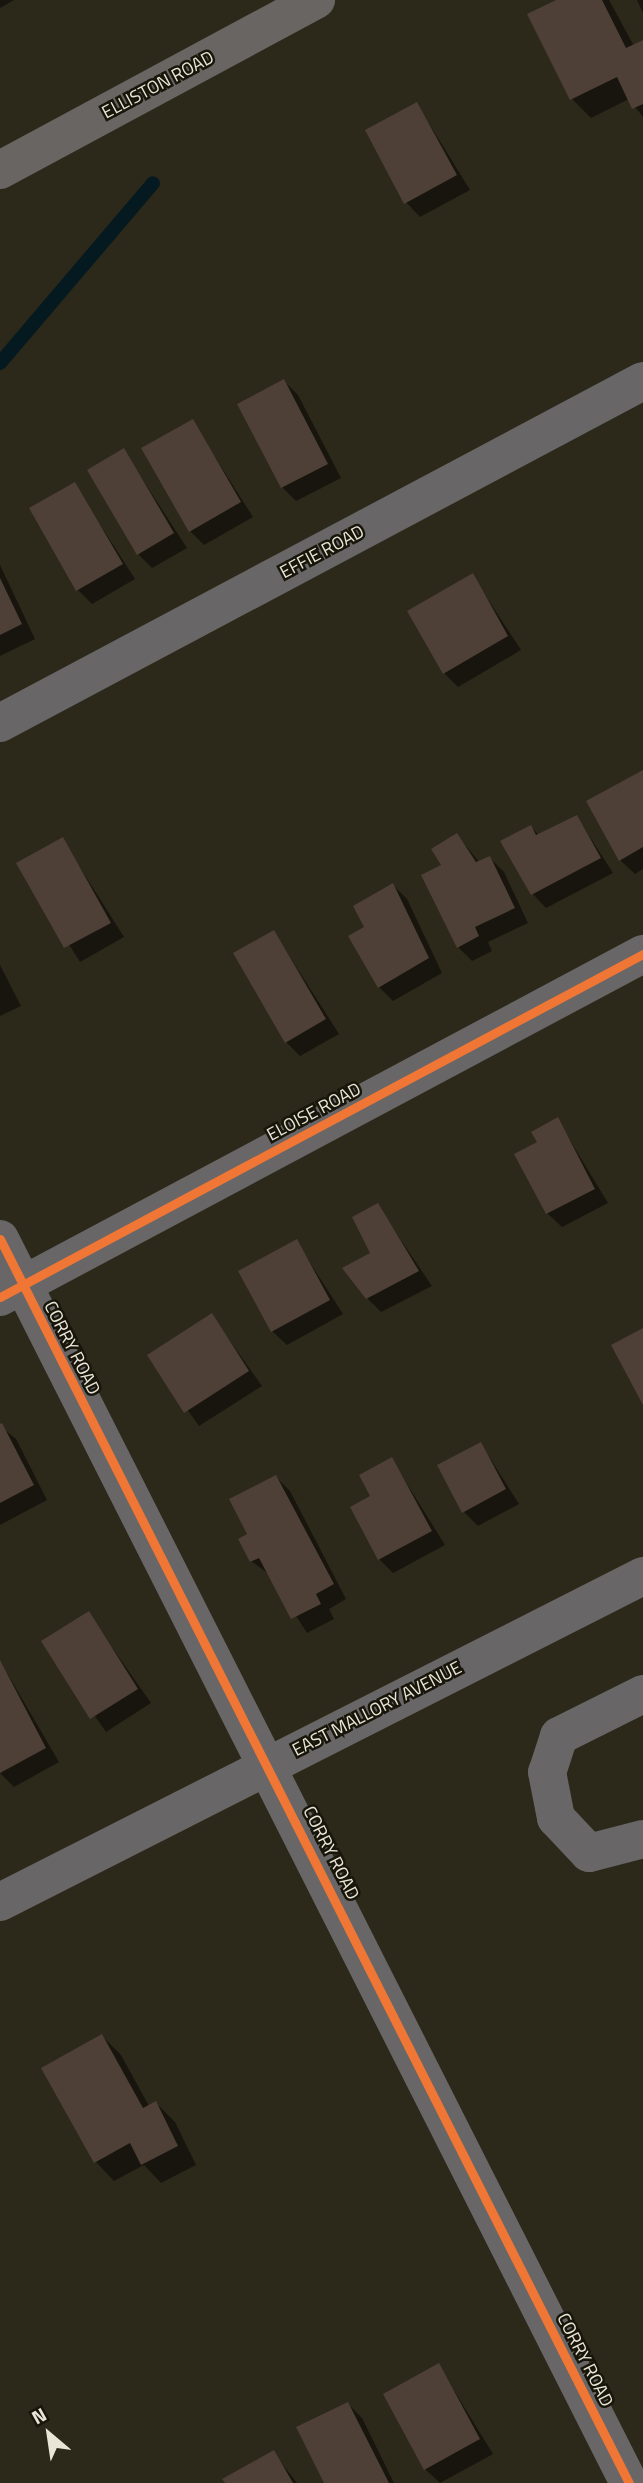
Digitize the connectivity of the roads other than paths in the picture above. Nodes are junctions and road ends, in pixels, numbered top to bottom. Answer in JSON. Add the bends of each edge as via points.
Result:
{"nodes":[{"id":1,"x":316,"y":0,"type":"edge"},
{"id":2,"x":0,"y":170,"type":"edge"},
{"id":3,"x":643,"y":381,"type":"edge"},
{"id":4,"x":0,"y":723,"type":"edge"},
{"id":5,"x":643,"y":954,"type":"edge"},
{"id":6,"x":0,"y":1239,"type":"edge"},
{"id":7,"x":11,"y":1291,"type":"edge"},
{"id":8,"x":643,"y":1576,"type":"edge"},
{"id":9,"x":643,"y":1694,"type":"edge"},
{"id":10,"x":269,"y":1763,"type":"junction"},
{"id":11,"x":643,"y":1839,"type":"edge"},
{"id":12,"x":0,"y":1902,"type":"edge"},
{"id":13,"x":629,"y":2483,"type":"edge"}],
"edges":[{"from":1,"to":2,"type":"main road","name":"ELLISTON ROAD"},
{"from":3,"to":4,"type":"street","name":"EFFIE ROAD"},
{"from":5,"to":7,"type":"street","name":"ELOISE ROAD"},
{"from":6,"to":7,"type":"street","name":"CORRY ROAD"},
{"from":7,"to":10,"type":"street","name":"CORRY ROAD"},
{"from":8,"to":10,"type":"street","name":"EAST MALLORY AVENUE"},
{"from":9,"to":11,"type":"street","via":[[559,1737],[547,1772],[556,1818],[589,1853]]},
{"from":10,"to":12,"type":"street","name":"EAST MALLORY AVENUE"},
{"from":10,"to":13,"type":"street","name":"CORRY ROAD"}]}
